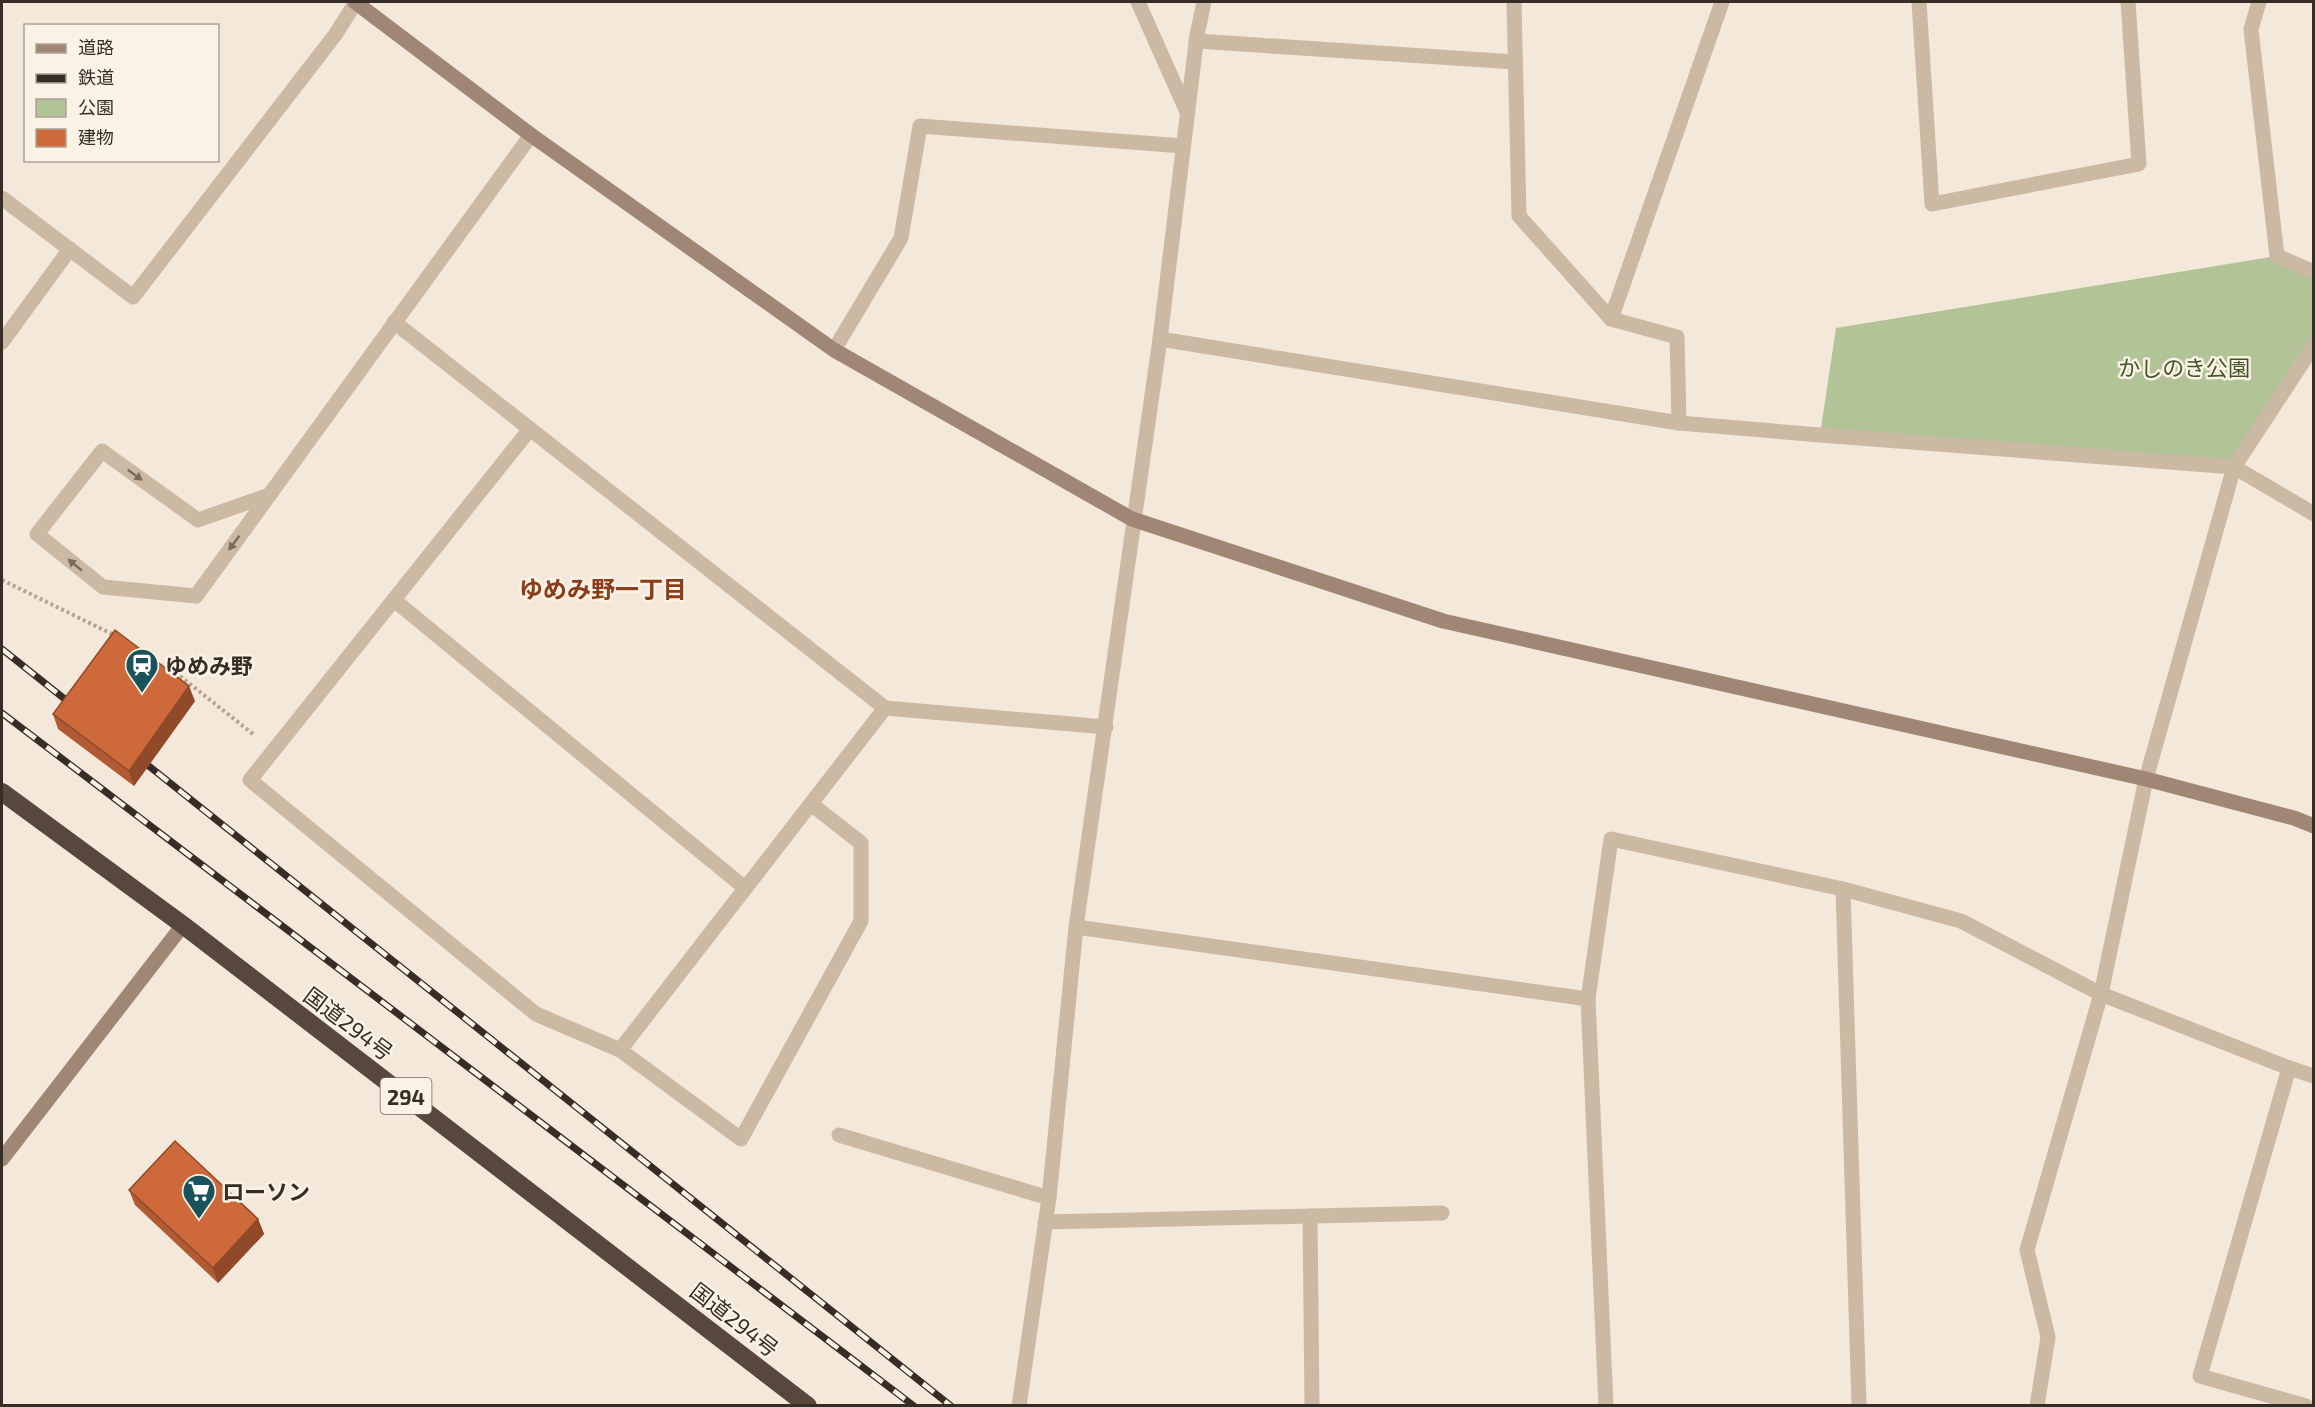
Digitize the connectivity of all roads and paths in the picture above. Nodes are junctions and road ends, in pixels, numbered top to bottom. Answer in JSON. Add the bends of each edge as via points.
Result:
{"nodes":[{"id":1,"x":356,"y":2,"type":"edge"},
{"id":2,"x":1138,"y":2,"type":"edge"},
{"id":3,"x":1204,"y":2,"type":"edge"},
{"id":4,"x":1514,"y":2,"type":"edge"},
{"id":5,"x":1722,"y":2,"type":"edge"},
{"id":6,"x":1919,"y":2,"type":"edge"},
{"id":7,"x":2128,"y":2,"type":"edge"},
{"id":8,"x":2259,"y":2,"type":"edge"},
{"id":9,"x":1196,"y":41,"type":"junction"},
{"id":10,"x":1515,"y":62,"type":"junction"},
{"id":11,"x":1188,"y":112,"type":"junction"},
{"id":12,"x":531,"y":135,"type":"junction"},
{"id":13,"x":1183,"y":146,"type":"junction"},
{"id":14,"x":2,"y":198,"type":"edge"},
{"id":15,"x":70,"y":249,"type":"junction"},
{"id":16,"x":2313,"y":272,"type":"edge"},
{"id":17,"x":1611,"y":319,"type":"junction"},
{"id":18,"x":394,"y":322,"type":"junction"},
{"id":19,"x":1160,"y":339,"type":"junction"},
{"id":20,"x":2,"y":342,"type":"edge"},
{"id":21,"x":2313,"y":345,"type":"edge"},
{"id":22,"x":834,"y":350,"type":"junction"},
{"id":23,"x":1679,"y":423,"type":"junction"},
{"id":24,"x":530,"y":429,"type":"junction"},
{"id":25,"x":2234,"y":467,"type":"junction"},
{"id":26,"x":269,"y":495,"type":"junction"},
{"id":27,"x":2313,"y":514,"type":"edge"},
{"id":28,"x":1132,"y":519,"type":"junction"},
{"id":29,"x":2,"y":580,"type":"edge"},
{"id":30,"x":394,"y":600,"type":"junction"},
{"id":31,"x":122,"y":639,"type":"edge"},
{"id":32,"x":153,"y":661,"type":"edge"},
{"id":33,"x":161,"y":667,"type":"junction"},
{"id":34,"x":157,"y":673,"type":"edge"},
{"id":35,"x":885,"y":708,"type":"junction"},
{"id":36,"x":1106,"y":727,"type":"junction"},
{"id":37,"x":274,"y":749,"type":"junction"},
{"id":38,"x":2146,"y":779,"type":"junction"},
{"id":39,"x":2,"y":792,"type":"edge"},
{"id":40,"x":811,"y":804,"type":"junction"},
{"id":41,"x":2313,"y":826,"type":"edge"},
{"id":42,"x":745,"y":888,"type":"junction"},
{"id":43,"x":1843,"y":889,"type":"junction"},
{"id":44,"x":183,"y":925,"type":"junction"},
{"id":45,"x":1076,"y":927,"type":"junction"},
{"id":46,"x":2101,"y":994,"type":"junction"},
{"id":47,"x":1588,"y":999,"type":"junction"},
{"id":48,"x":620,"y":1050,"type":"junction"},
{"id":49,"x":2289,"y":1068,"type":"junction"},
{"id":50,"x":2313,"y":1077,"type":"edge"},
{"id":51,"x":839,"y":1135,"type":"dead end"},
{"id":52,"x":2,"y":1159,"type":"edge"},
{"id":53,"x":1048,"y":1198,"type":"junction"},
{"id":54,"x":1442,"y":1214,"type":"dead end"},
{"id":55,"x":1310,"y":1216,"type":"junction"},
{"id":56,"x":1045,"y":1222,"type":"junction"},
{"id":57,"x":2288,"y":1403,"type":"edge"},
{"id":58,"x":808,"y":1406,"type":"edge"},
{"id":59,"x":1019,"y":1406,"type":"edge"},
{"id":60,"x":1312,"y":1406,"type":"edge"},
{"id":61,"x":1606,"y":1406,"type":"edge"},
{"id":62,"x":1859,"y":1406,"type":"edge"},
{"id":63,"x":2037,"y":1406,"type":"edge"},
{"id":64,"x":2306,"y":1406,"type":"edge"}],
"edges":[{"from":1,"to":12,"type":"street"},
{"from":1,"to":15,"type":"street","via":[[335,35],[133,297]]},
{"from":2,"to":11,"type":"street"},
{"from":3,"to":9,"type":"street"},
{"from":4,"to":10,"type":"street"},
{"from":5,"to":17,"type":"street"},
{"from":6,"to":7,"type":"street","via":[[1932,204],[2139,164]]},
{"from":8,"to":16,"type":"street","via":[[2251,29],[2277,256]]},
{"from":9,"to":10,"type":"street"},
{"from":9,"to":11,"type":"street"},
{"from":10,"to":17,"type":"street","via":[[1519,216]]},
{"from":11,"to":13,"type":"street"},
{"from":12,"to":18,"type":"street"},
{"from":12,"to":22,"type":"street"},
{"from":13,"to":19,"type":"street"},
{"from":13,"to":22,"type":"street","via":[[920,126],[901,238]]},
{"from":14,"to":15,"type":"street"},
{"from":15,"to":20,"type":"street"},
{"from":17,"to":23,"type":"street","via":[[1677,337]]},
{"from":18,"to":24,"type":"street"},
{"from":18,"to":26,"type":"street"},
{"from":19,"to":23,"type":"street"},
{"from":19,"to":28,"type":"street"},
{"from":21,"to":25,"type":"street"},
{"from":22,"to":28,"type":"street"},
{"from":23,"to":25,"type":"street"},
{"from":24,"to":30,"type":"street"},
{"from":24,"to":35,"type":"street"},
{"from":25,"to":27,"type":"street"},
{"from":25,"to":38,"type":"street"},
{"from":26,"to":26,"type":"street","one_way":true,"via":[[196,596],[103,587],[37,534],[102,451],[198,520]]},
{"from":28,"to":36,"type":"street"},
{"from":28,"to":38,"type":"street","via":[[1443,621]]},
{"from":29,"to":31,"type":"path"},
{"from":30,"to":37,"type":"street"},
{"from":30,"to":42,"type":"street"},
{"from":32,"to":33,"type":"path"},
{"from":33,"to":34,"type":"path"},
{"from":33,"to":37,"type":"path","via":[[166,665]]},
{"from":35,"to":36,"type":"street"},
{"from":35,"to":40,"type":"street"},
{"from":36,"to":45,"type":"street"},
{"from":37,"to":48,"type":"street","via":[[250,780],[536,1014]]},
{"from":38,"to":41,"type":"street"},
{"from":38,"to":46,"type":"street"},
{"from":39,"to":44,"type":"highway","name":"国道294号","number":"294"},
{"from":40,"to":42,"type":"street"},
{"from":40,"to":48,"type":"street","via":[[861,843],[861,921],[741,1139]]},
{"from":42,"to":48,"type":"street"},
{"from":43,"to":46,"type":"street","via":[[1961,921]]},
{"from":43,"to":47,"type":"street","via":[[1611,839]]},
{"from":43,"to":62,"type":"street"},
{"from":44,"to":52,"type":"street"},
{"from":44,"to":58,"type":"highway","name":"国道294号","number":"294"},
{"from":45,"to":47,"type":"street"},
{"from":45,"to":53,"type":"street"},
{"from":46,"to":49,"type":"street"},
{"from":46,"to":63,"type":"street","via":[[2027,1250],[2048,1337]]},
{"from":47,"to":61,"type":"street"},
{"from":49,"to":50,"type":"street"},
{"from":49,"to":57,"type":"street","via":[[2200,1376]]},
{"from":51,"to":53,"type":"street"},
{"from":53,"to":56,"type":"street"},
{"from":54,"to":55,"type":"street"},
{"from":55,"to":56,"type":"street"},
{"from":55,"to":60,"type":"street"},
{"from":56,"to":59,"type":"street"},
{"from":57,"to":64,"type":"street"}]}
